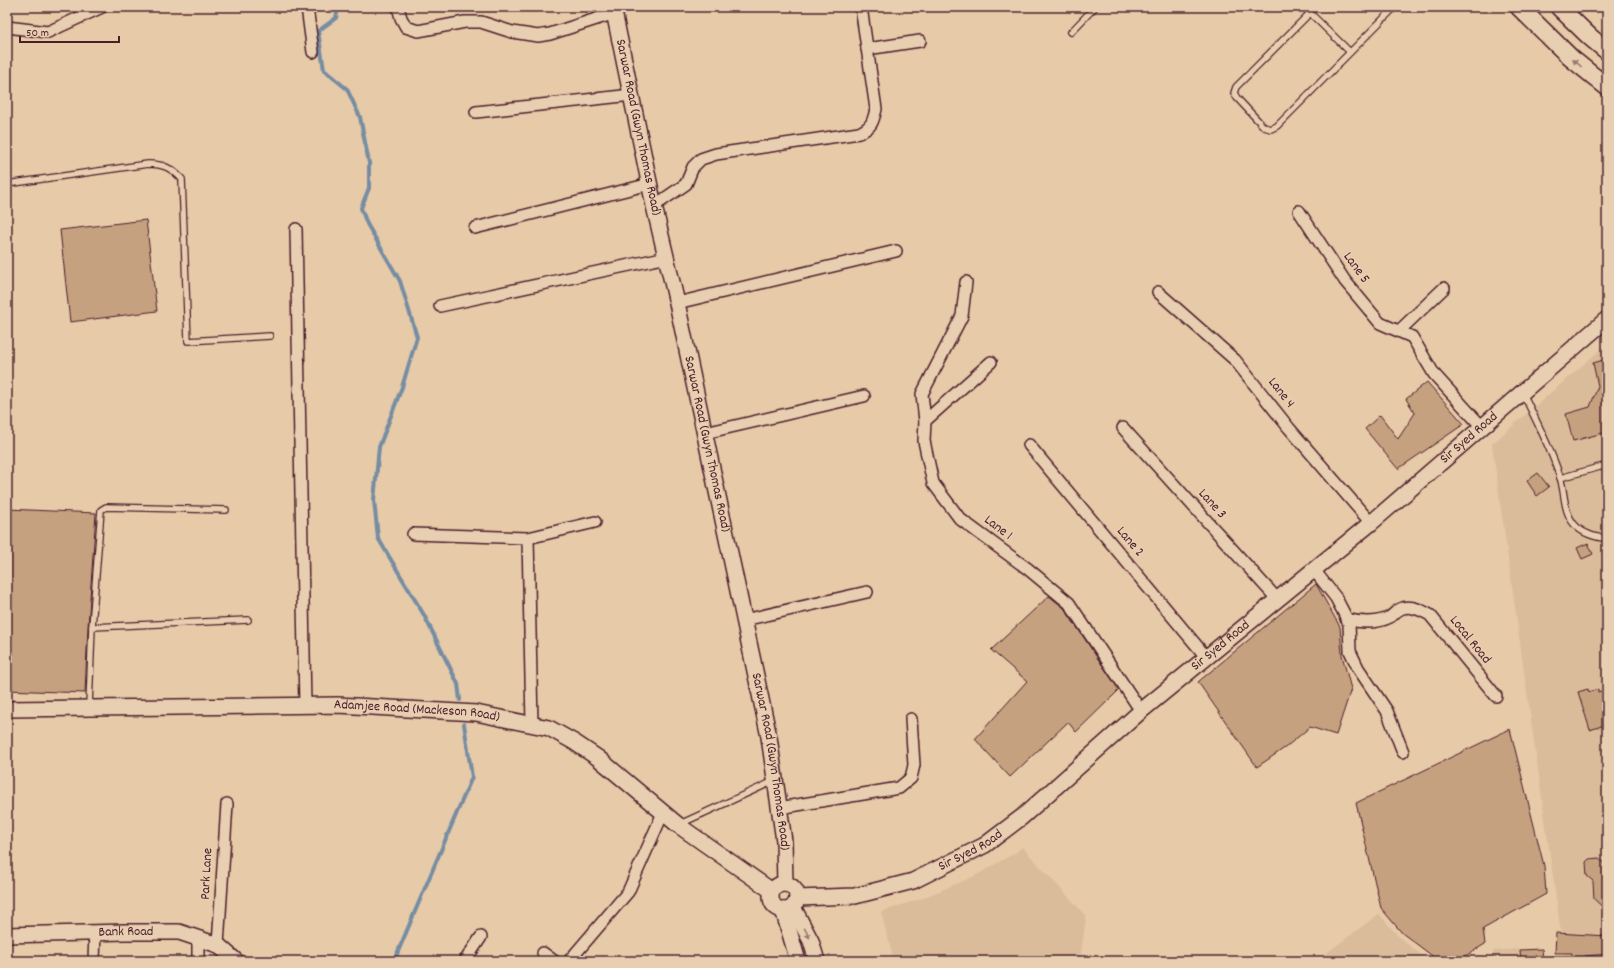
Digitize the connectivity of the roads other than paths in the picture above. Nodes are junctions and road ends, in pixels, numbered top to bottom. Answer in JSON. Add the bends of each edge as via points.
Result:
{"nodes":[{"id":1,"x":102,"y":7,"type":"edge"},
{"id":2,"x":306,"y":7,"type":"edge"},
{"id":3,"x":398,"y":7,"type":"edge"},
{"id":4,"x":861,"y":7,"type":"edge"},
{"id":5,"x":1095,"y":7,"type":"edge"},
{"id":6,"x":1304,"y":7,"type":"edge"},
{"id":7,"x":1395,"y":7,"type":"edge"},
{"id":8,"x":1519,"y":7,"type":"edge"},
{"id":9,"x":1559,"y":7,"type":"edge"},
{"id":10,"x":614,"y":10,"type":"edge"},
{"id":11,"x":1310,"y":13,"type":"junction"},
{"id":12,"x":7,"y":28,"type":"edge"},
{"id":13,"x":1071,"y":32,"type":"dead end"},
{"id":14,"x":920,"y":41,"type":"dead end"},
{"id":15,"x":867,"y":49,"type":"junction"},
{"id":16,"x":1607,"y":51,"type":"edge"},
{"id":17,"x":313,"y":52,"type":"dead end"},
{"id":18,"x":1350,"y":52,"type":"junction"},
{"id":19,"x":1607,"y":87,"type":"edge"},
{"id":20,"x":632,"y":95,"type":"junction"},
{"id":21,"x":476,"y":112,"type":"dead end"},
{"id":22,"x":7,"y":184,"type":"edge"},
{"id":23,"x":650,"y":184,"type":"junction"},
{"id":24,"x":654,"y":206,"type":"junction"},
{"id":25,"x":1299,"y":211,"type":"dead end"},
{"id":26,"x":475,"y":228,"type":"dead end"},
{"id":27,"x":296,"y":229,"type":"dead end"},
{"id":28,"x":896,"y":251,"type":"dead end"},
{"id":29,"x":666,"y":257,"type":"junction"},
{"id":30,"x":966,"y":282,"type":"dead end"},
{"id":31,"x":1444,"y":288,"type":"dead end"},
{"id":32,"x":1158,"y":292,"type":"dead end"},
{"id":33,"x":677,"y":303,"type":"junction"},
{"id":34,"x":440,"y":306,"type":"dead end"},
{"id":35,"x":1607,"y":319,"type":"edge"},
{"id":36,"x":1398,"y":331,"type":"junction"},
{"id":37,"x":270,"y":336,"type":"dead end"},
{"id":38,"x":991,"y":362,"type":"dead end"},
{"id":39,"x":1523,"y":393,"type":"junction"},
{"id":40,"x":864,"y":396,"type":"dead end"},
{"id":41,"x":925,"y":421,"type":"junction"},
{"id":42,"x":1123,"y":428,"type":"dead end"},
{"id":43,"x":1483,"y":428,"type":"junction"},
{"id":44,"x":705,"y":433,"type":"junction"},
{"id":45,"x":1029,"y":445,"type":"dead end"},
{"id":46,"x":1607,"y":465,"type":"edge"},
{"id":47,"x":1560,"y":478,"type":"junction"},
{"id":48,"x":226,"y":510,"type":"dead end"},
{"id":49,"x":595,"y":522,"type":"dead end"},
{"id":50,"x":1372,"y":523,"type":"junction"},
{"id":51,"x":412,"y":534,"type":"dead end"},
{"id":52,"x":528,"y":538,"type":"junction"},
{"id":53,"x":1607,"y":539,"type":"edge"},
{"id":54,"x":1314,"y":570,"type":"junction"},
{"id":55,"x":867,"y":592,"type":"dead end"},
{"id":56,"x":1278,"y":600,"type":"junction"},
{"id":57,"x":1346,"y":618,"type":"junction"},
{"id":58,"x":248,"y":620,"type":"dead end"},
{"id":59,"x":744,"y":620,"type":"junction"},
{"id":60,"x":92,"y":627,"type":"junction"},
{"id":61,"x":1207,"y":658,"type":"junction"},
{"id":62,"x":1496,"y":696,"type":"dead end"},
{"id":63,"x":305,"y":706,"type":"junction"},
{"id":64,"x":89,"y":708,"type":"junction"},
{"id":65,"x":7,"y":709,"type":"edge"},
{"id":66,"x":1142,"y":711,"type":"junction"},
{"id":67,"x":911,"y":719,"type":"dead end"},
{"id":68,"x":532,"y":724,"type":"junction"},
{"id":69,"x":1403,"y":752,"type":"dead end"},
{"id":70,"x":776,"y":780,"type":"junction"},
{"id":71,"x":227,"y":804,"type":"dead end"},
{"id":72,"x":779,"y":808,"type":"junction"},
{"id":73,"x":663,"y":813,"type":"junction"},
{"id":74,"x":678,"y":825,"type":"junction"},
{"id":75,"x":779,"y":887,"type":"junction"},
{"id":76,"x":791,"y":905,"type":"junction"},
{"id":77,"x":95,"y":932,"type":"junction"},
{"id":78,"x":7,"y":935,"type":"edge"},
{"id":79,"x":481,"y":937,"type":"dead end"},
{"id":80,"x":198,"y":938,"type":"junction"},
{"id":81,"x":218,"y":945,"type":"junction"},
{"id":82,"x":543,"y":953,"type":"dead end"},
{"id":83,"x":94,"y":961,"type":"edge"},
{"id":84,"x":198,"y":961,"type":"edge"},
{"id":85,"x":236,"y":961,"type":"edge"},
{"id":86,"x":465,"y":961,"type":"edge"},
{"id":87,"x":554,"y":961,"type":"edge"},
{"id":88,"x":569,"y":961,"type":"edge"},
{"id":89,"x":798,"y":961,"type":"edge"},
{"id":90,"x":817,"y":961,"type":"edge"}],
"edges":[{"from":1,"to":12,"type":"street","via":[[48,32]]},
{"from":2,"to":17,"type":"street"},
{"from":3,"to":10,"type":"street","via":[[406,27],[418,31],[465,22],[481,22],[512,32],[538,36]]},
{"from":4,"to":15,"type":"street"},
{"from":5,"to":13,"type":"lane"},
{"from":6,"to":11,"type":"lane"},
{"from":7,"to":18,"type":"lane"},
{"from":19,"to":8,"type":"main road","one_way":true,"via":[[1571,58]]},
{"from":9,"to":16,"type":"main road"},
{"from":10,"to":20,"type":"street","name":"Sarwar Road (Gwyn Thomas Road)"},
{"from":11,"to":18,"type":"lane"},
{"from":11,"to":18,"type":"lane","via":[[1236,88],[1234,93],[1237,98],[1264,127],[1270,129],[1278,126]]},
{"from":14,"to":15,"type":"street"},
{"from":15,"to":24,"type":"street","via":[[876,109],[873,122],[868,129],[859,133],[716,154],[701,160],[693,167],[686,184]]},
{"from":20,"to":21,"type":"street"},
{"from":20,"to":23,"type":"street","name":"Sarwar Road (Gwyn Thomas Road)"},
{"from":22,"to":37,"type":"lane","via":[[161,164],[182,179],[188,341]]},
{"from":23,"to":24,"type":"street","name":"Sarwar Road (Gwyn Thomas Road)"},
{"from":23,"to":26,"type":"street"},
{"from":24,"to":29,"type":"street","name":"Sarwar Road (Gwyn Thomas Road)"},
{"from":25,"to":36,"type":"street","name":"Lane 5","via":[[1345,281],[1380,323]]},
{"from":27,"to":63,"type":"street"},
{"from":28,"to":33,"type":"street"},
{"from":29,"to":33,"type":"street","name":"Sarwar Road (Gwyn Thomas Road)"},
{"from":29,"to":34,"type":"street"},
{"from":30,"to":41,"type":"street","name":"Lane 1","via":[[962,316],[922,394]]},
{"from":31,"to":36,"type":"street"},
{"from":32,"to":50,"type":"street","name":"Lane 4","via":[[1235,360],[1289,428]]},
{"from":33,"to":44,"type":"street","name":"Sarwar Road (Gwyn Thomas Road)"},
{"from":35,"to":39,"type":"street","name":"Sir Syed Road"},
{"from":36,"to":43,"type":"street","name":"Lane 5","via":[[1412,338],[1434,374]]},
{"from":38,"to":41,"type":"street"},
{"from":39,"to":43,"type":"street","name":"Sir Syed Road"},
{"from":39,"to":47,"type":"lane"},
{"from":40,"to":44,"type":"street"},
{"from":41,"to":66,"type":"street","name":"Lane 1","via":[[924,441],[933,483],[960,519],[1069,603]]},
{"from":42,"to":56,"type":"street","name":"Lane 3"},
{"from":43,"to":50,"type":"street","name":"Sir Syed Road"},
{"from":44,"to":59,"type":"street","name":"Sarwar Road (Gwyn Thomas Road)"},
{"from":45,"to":61,"type":"street","name":"Lane 2"},
{"from":46,"to":47,"type":"lane"},
{"from":47,"to":53,"type":"lane","via":[[1566,506],[1574,524],[1595,537]]},
{"from":48,"to":60,"type":"lane","via":[[106,507],[101,510]]},
{"from":49,"to":52,"type":"street"},
{"from":50,"to":54,"type":"street","name":"Sir Syed Road"},
{"from":51,"to":52,"type":"street"},
{"from":52,"to":68,"type":"street"},
{"from":54,"to":56,"type":"street","name":"Sir Syed Road"},
{"from":54,"to":57,"type":"street","via":[[1336,598]]},
{"from":55,"to":59,"type":"street"},
{"from":56,"to":61,"type":"street","name":"Sir Syed Road"},
{"from":57,"to":62,"type":"street","name":"Local Road","via":[[1372,622],[1389,617],[1403,608],[1417,609],[1430,615]]},
{"from":57,"to":69,"type":"street","via":[[1349,623],[1350,651],[1358,668],[1387,711]]},
{"from":58,"to":60,"type":"lane"},
{"from":59,"to":70,"type":"street","name":"Sarwar Road (Gwyn Thomas Road)"},
{"from":60,"to":64,"type":"lane"},
{"from":61,"to":66,"type":"street","name":"Sir Syed Road"},
{"from":63,"to":64,"type":"street","name":"Adamjee Road (Mackeson Road)"},
{"from":63,"to":68,"type":"street","name":"Adamjee Road (Mackeson Road)","via":[[338,705],[476,713]]},
{"from":64,"to":65,"type":"street","name":"Adamjee Road (Mackeson Road)"},
{"from":66,"to":76,"type":"street","name":"Sir Syed Road","via":[[1022,817],[985,845],[913,882],[855,896]]},
{"from":67,"to":72,"type":"street","via":[[914,765],[911,778],[899,788]]},
{"from":68,"to":73,"type":"street","name":"Adamjee Road (Mackeson Road)","via":[[549,728],[598,758]]},
{"from":70,"to":72,"type":"street","name":"Sarwar Road (Gwyn Thomas Road)"},
{"from":70,"to":74,"type":"lane"},
{"from":71,"to":81,"type":"street","name":"Park Lane"},
{"from":72,"to":75,"type":"street","name":"Sarwar Road (Gwyn Thomas Road)","via":[[784,841]]},
{"from":73,"to":74,"type":"street","name":"Adamjee Road (Mackeson Road)"},
{"from":73,"to":88,"type":"street","via":[[628,892]]},
{"from":74,"to":75,"type":"street","name":"Adamjee Road (Mackeson Road)"},
{"from":75,"to":76,"type":"street","name":"Adamjee Road (Mackeson Road)","via":[[794,888]]},
{"from":75,"to":76,"type":"street","via":[[772,901],[774,905]]},
{"from":76,"to":89,"type":"street"},
{"from":76,"to":90,"type":"street","one_way":true,"via":[[811,941]]},
{"from":77,"to":78,"type":"street","name":"Bank Road"},
{"from":77,"to":80,"type":"street","name":"Bank Road","via":[[179,932]]},
{"from":77,"to":83,"type":"street"},
{"from":79,"to":86,"type":"street"},
{"from":80,"to":81,"type":"street","name":"Bank Road"},
{"from":80,"to":84,"type":"street"},
{"from":81,"to":85,"type":"street","name":"Bank Road"},
{"from":82,"to":87,"type":"street"}]}
